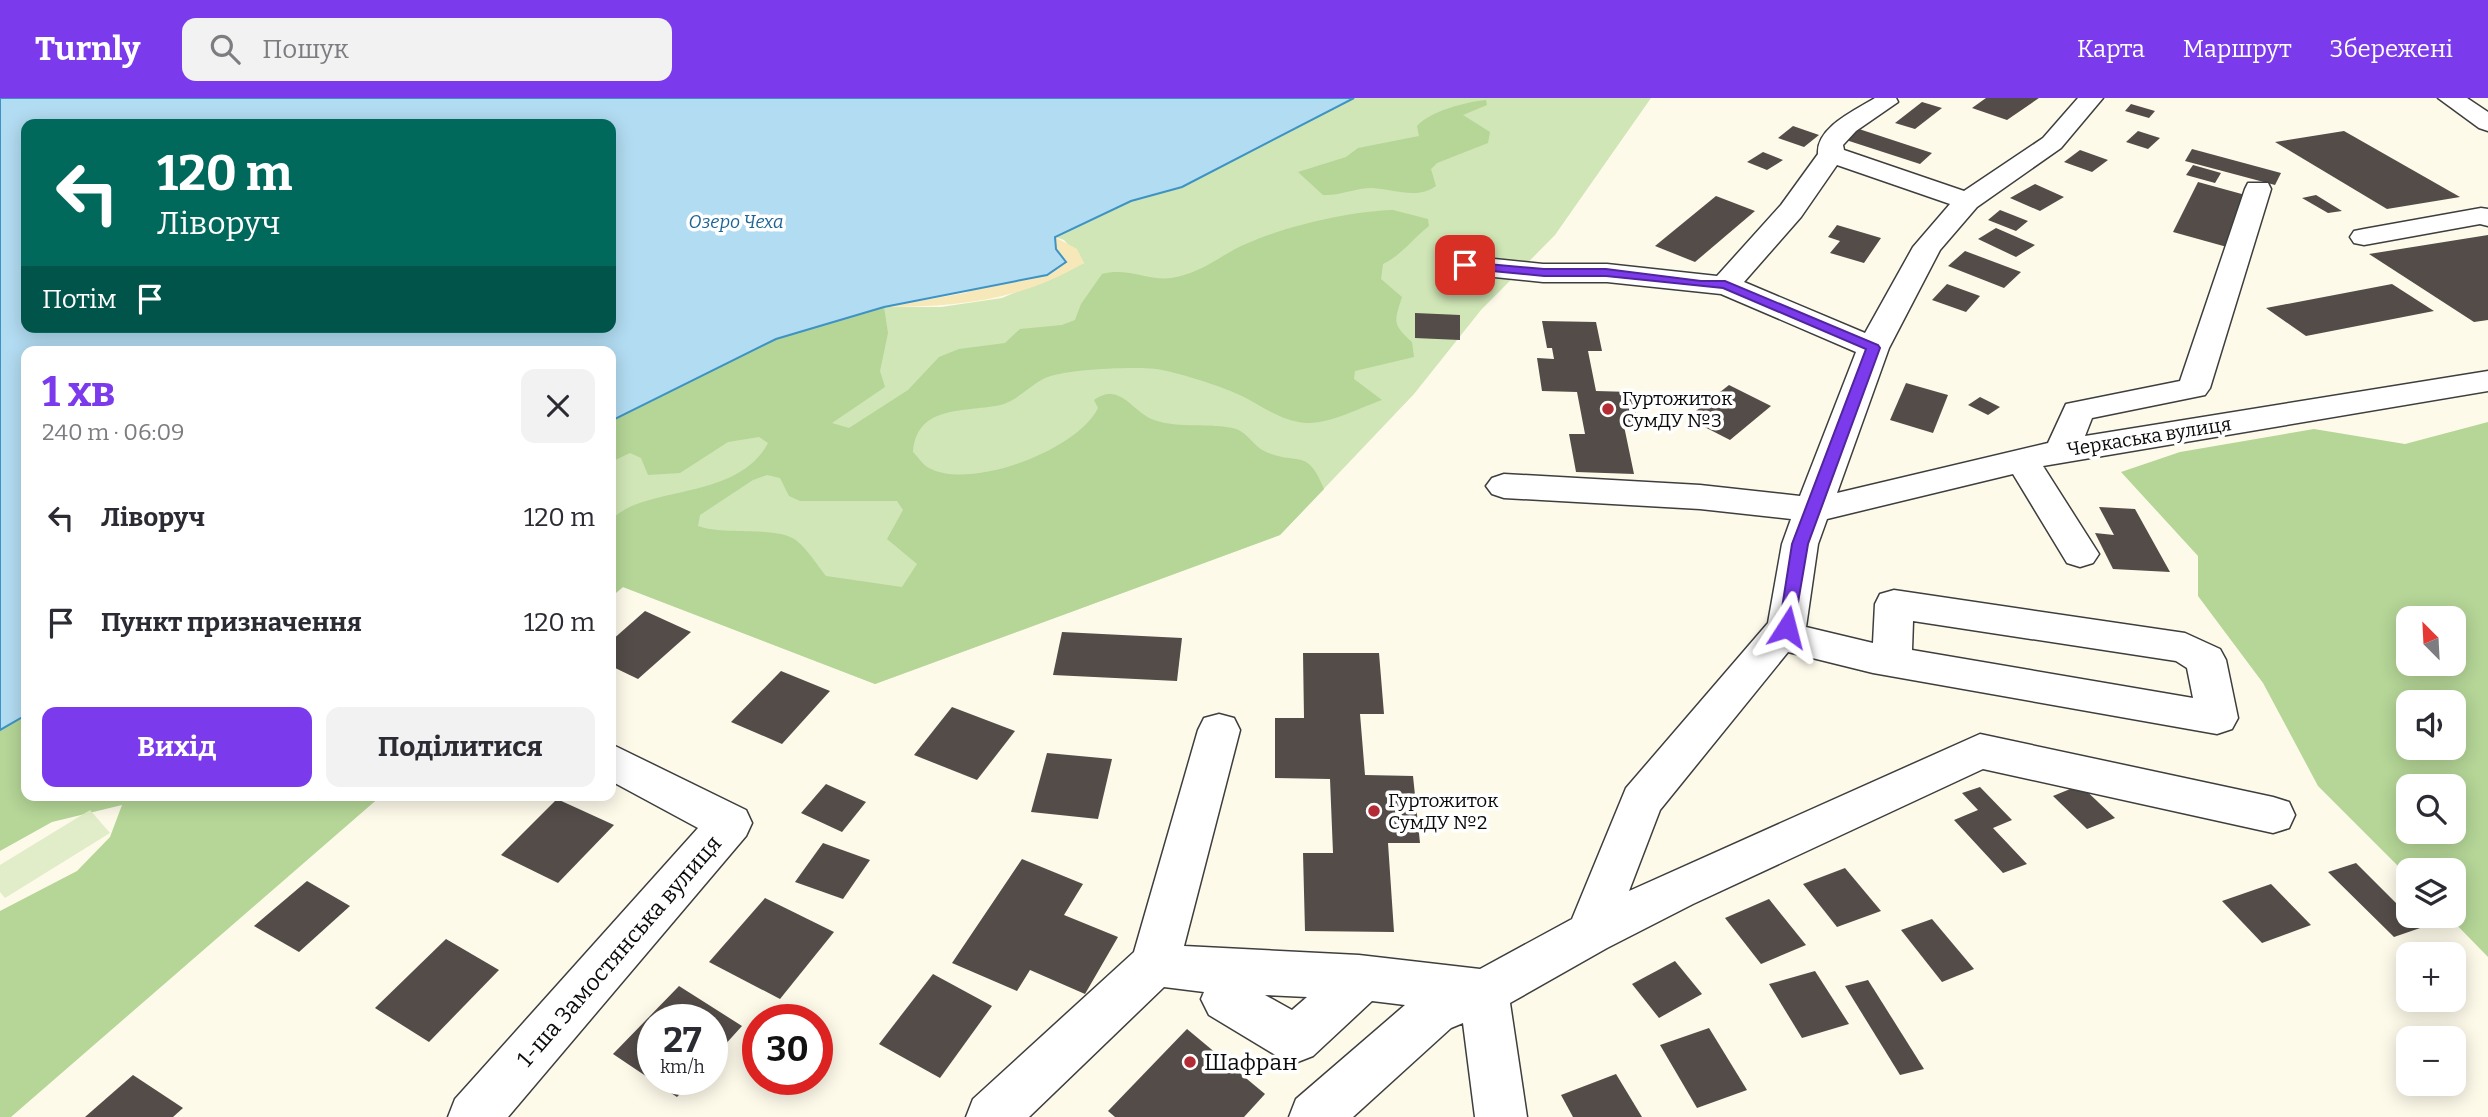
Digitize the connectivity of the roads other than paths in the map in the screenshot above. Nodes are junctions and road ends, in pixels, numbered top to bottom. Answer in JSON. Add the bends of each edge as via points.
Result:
{"nodes":[{"id":1,"x":2091,"y":98,"type":"edge"},
{"id":2,"x":2450,"y":98,"type":"edge"},
{"id":3,"x":1886,"y":102,"type":"dead end"},
{"id":4,"x":2488,"y":123,"type":"edge"},
{"id":5,"x":1830,"y":154,"type":"junction"},
{"id":6,"x":2258,"y":189,"type":"dead end"},
{"id":7,"x":1967,"y":201,"type":"junction"},
{"id":8,"x":2488,"y":218,"type":"edge"},
{"id":9,"x":2364,"y":237,"type":"dead end"},
{"id":10,"x":1465,"y":265,"type":"dead end"},
{"id":11,"x":1725,"y":285,"type":"junction"},
{"id":12,"x":1873,"y":348,"type":"junction"},
{"id":13,"x":2488,"y":381,"type":"edge"},
{"id":14,"x":2062,"y":451,"type":"junction"},
{"id":15,"x":2022,"y":460,"type":"junction"},
{"id":16,"x":1504,"y":486,"type":"dead end"},
{"id":17,"x":1814,"y":510,"type":"junction"},
{"id":18,"x":2080,"y":554,"type":"dead end"},
{"id":19,"x":1781,"y":636,"type":"junction"},
{"id":20,"x":1892,"y":661,"type":"junction"},
{"id":21,"x":1219,"y":730,"type":"dead end"},
{"id":22,"x":616,"y":764,"type":"edge"},
{"id":23,"x":2273,"y":815,"type":"dead end"},
{"id":24,"x":1590,"y":933,"type":"junction"},
{"id":25,"x":1155,"y":964,"type":"junction"},
{"id":26,"x":1359,"y":977,"type":"junction"},
{"id":27,"x":1484,"y":992,"type":"junction"},
{"id":28,"x":1226,"y":999,"type":"dead end"},
{"id":29,"x":474,"y":1117,"type":"edge"},
{"id":30,"x":992,"y":1117,"type":"edge"},
{"id":31,"x":1315,"y":1117,"type":"edge"},
{"id":32,"x":1501,"y":1117,"type":"edge"}],
"edges":[{"from":1,"to":7,"type":"street","via":[[2052,144]]},
{"from":2,"to":4,"type":"street"},
{"from":3,"to":5,"type":"street","via":[[1847,126],[1830,144]]},
{"from":5,"to":7,"type":"street"},
{"from":5,"to":11,"type":"street","via":[[1791,211]]},
{"from":6,"to":14,"type":"street","via":[[2194,388],[2078,411]]},
{"from":7,"to":12,"type":"street","via":[[1927,247]]},
{"from":8,"to":9,"type":"street"},
{"from":10,"to":11,"type":"street"},
{"from":11,"to":12,"type":"street"},
{"from":12,"to":17,"type":"street"},
{"from":13,"to":14,"type":"street","name":"Черкаська вулиця"},
{"from":14,"to":15,"type":"street","name":"Черкаська вулиця"},
{"from":15,"to":17,"type":"street","name":"Черкаська вулиця"},
{"from":15,"to":18,"type":"street"},
{"from":16,"to":17,"type":"street","name":"Черкаська вулиця"},
{"from":17,"to":19,"type":"street","via":[[1800,544],[1787,627]]},
{"from":19,"to":20,"type":"street"},
{"from":19,"to":24,"type":"street","via":[[1641,801]]},
{"from":20,"to":20,"type":"street","via":[[2054,689],[2217,718],[2206,660],[2185,648],[1894,604]]},
{"from":21,"to":25,"type":"street"},
{"from":22,"to":29,"type":"street","name":"1-ша Замостянська вулиця","via":[[730,823]]},
{"from":23,"to":24,"type":"street","via":[[1980,751]]},
{"from":24,"to":27,"type":"street"},
{"from":25,"to":26,"type":"street"},
{"from":25,"to":30,"type":"street"},
{"from":26,"to":27,"type":"street"},
{"from":26,"to":28,"type":"street","via":[[1353,989],[1295,1039]]},
{"from":27,"to":31,"type":"street","via":[[1433,1012]]},
{"from":27,"to":32,"type":"street"}]}
